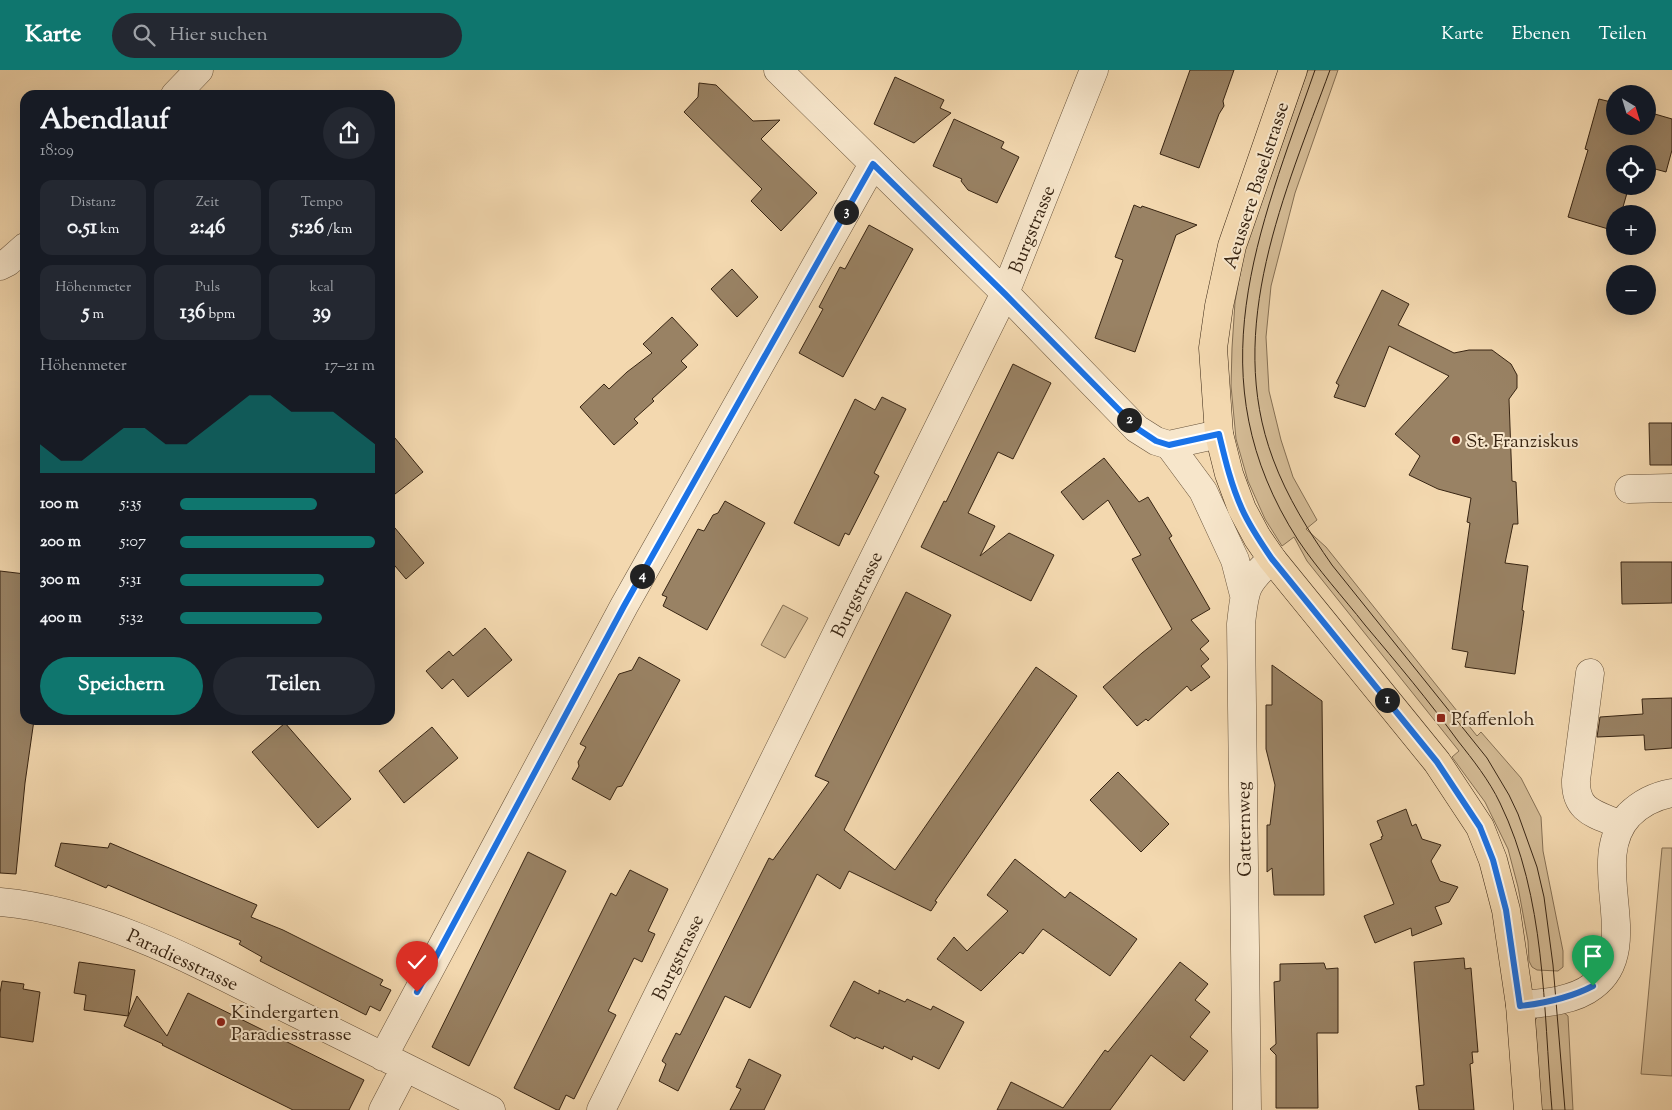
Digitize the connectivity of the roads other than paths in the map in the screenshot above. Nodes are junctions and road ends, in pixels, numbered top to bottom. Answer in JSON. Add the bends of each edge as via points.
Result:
{"nodes":[{"id":1,"x":199,"y":70,"type":"edge"},
{"id":2,"x":778,"y":70,"type":"edge"},
{"id":3,"x":1094,"y":70,"type":"edge"},
{"id":4,"x":1293,"y":70,"type":"edge"},
{"id":5,"x":180,"y":90,"type":"edge"},
{"id":6,"x":873,"y":164,"type":"junction"},
{"id":7,"x":20,"y":252,"type":"edge"},
{"id":8,"x":0,"y":266,"type":"edge"},
{"id":9,"x":1005,"y":294,"type":"junction"},
{"id":10,"x":1219,"y":434,"type":"junction"},
{"id":11,"x":1169,"y":445,"type":"junction"},
{"id":12,"x":1672,"y":488,"type":"edge"},
{"id":13,"x":1630,"y":489,"type":"dead end"},
{"id":14,"x":1272,"y":559,"type":"junction"},
{"id":15,"x":1244,"y":595,"type":"junction"},
{"id":16,"x":1590,"y":673,"type":"dead end"},
{"id":17,"x":1672,"y":793,"type":"edge"},
{"id":18,"x":1621,"y":825,"type":"junction"},
{"id":19,"x":0,"y":902,"type":"edge"},
{"id":20,"x":1520,"y":1006,"type":"junction"},
{"id":21,"x":394,"y":1062,"type":"junction"},
{"id":22,"x":382,"y":1110,"type":"edge"},
{"id":23,"x":491,"y":1110,"type":"edge"},
{"id":24,"x":601,"y":1110,"type":"edge"},
{"id":25,"x":1246,"y":1110,"type":"edge"},
{"id":26,"x":1528,"y":1110,"type":"edge"}],
"edges":[{"from":1,"to":5,"type":"street"},
{"from":2,"to":6,"type":"street"},
{"from":3,"to":9,"type":"street","name":"Burgstrasse"},
{"from":4,"to":10,"type":"main road","name":"Aeussere Baselstrasse","via":[[1232,246],[1219,306],[1213,348]]},
{"from":6,"to":9,"type":"street"},
{"from":6,"to":21,"type":"street","via":[[624,606]]},
{"from":7,"to":8,"type":"street"},
{"from":9,"to":11,"type":"street","via":[[1138,429]]},
{"from":9,"to":24,"type":"street","name":"Burgstrasse"},
{"from":10,"to":11,"type":"street"},
{"from":10,"to":14,"type":"main road","name":"Aeussere Baselstrasse","via":[[1242,509]]},
{"from":11,"to":15,"type":"street","via":[[1203,491],[1235,560]]},
{"from":12,"to":13,"type":"street"},
{"from":14,"to":15,"type":"street","name":"Gatternweg","via":[[1253,577]]},
{"from":14,"to":20,"type":"main road","name":"Aeussere Baselstrasse","via":[[1437,762],[1480,827],[1493,860],[1506,910]]},
{"from":15,"to":25,"type":"street","name":"Gatternweg","via":[[1241,624]]},
{"from":16,"to":18,"type":"street","via":[[1576,793],[1590,812]]},
{"from":17,"to":18,"type":"street","via":[[1656,796],[1638,806]]},
{"from":18,"to":20,"type":"street","via":[[1613,846],[1611,880],[1617,935],[1609,966],[1593,986],[1582,992]]},
{"from":19,"to":21,"type":"street","name":"Paradiesstrasse","via":[[23,904],[103,923],[139,937],[184,956]]},
{"from":20,"to":26,"type":"main road","name":"Aeussere Baselstrasse"},
{"from":21,"to":22,"type":"street"},
{"from":21,"to":23,"type":"street","name":"Paradiesstrasse"}]}
